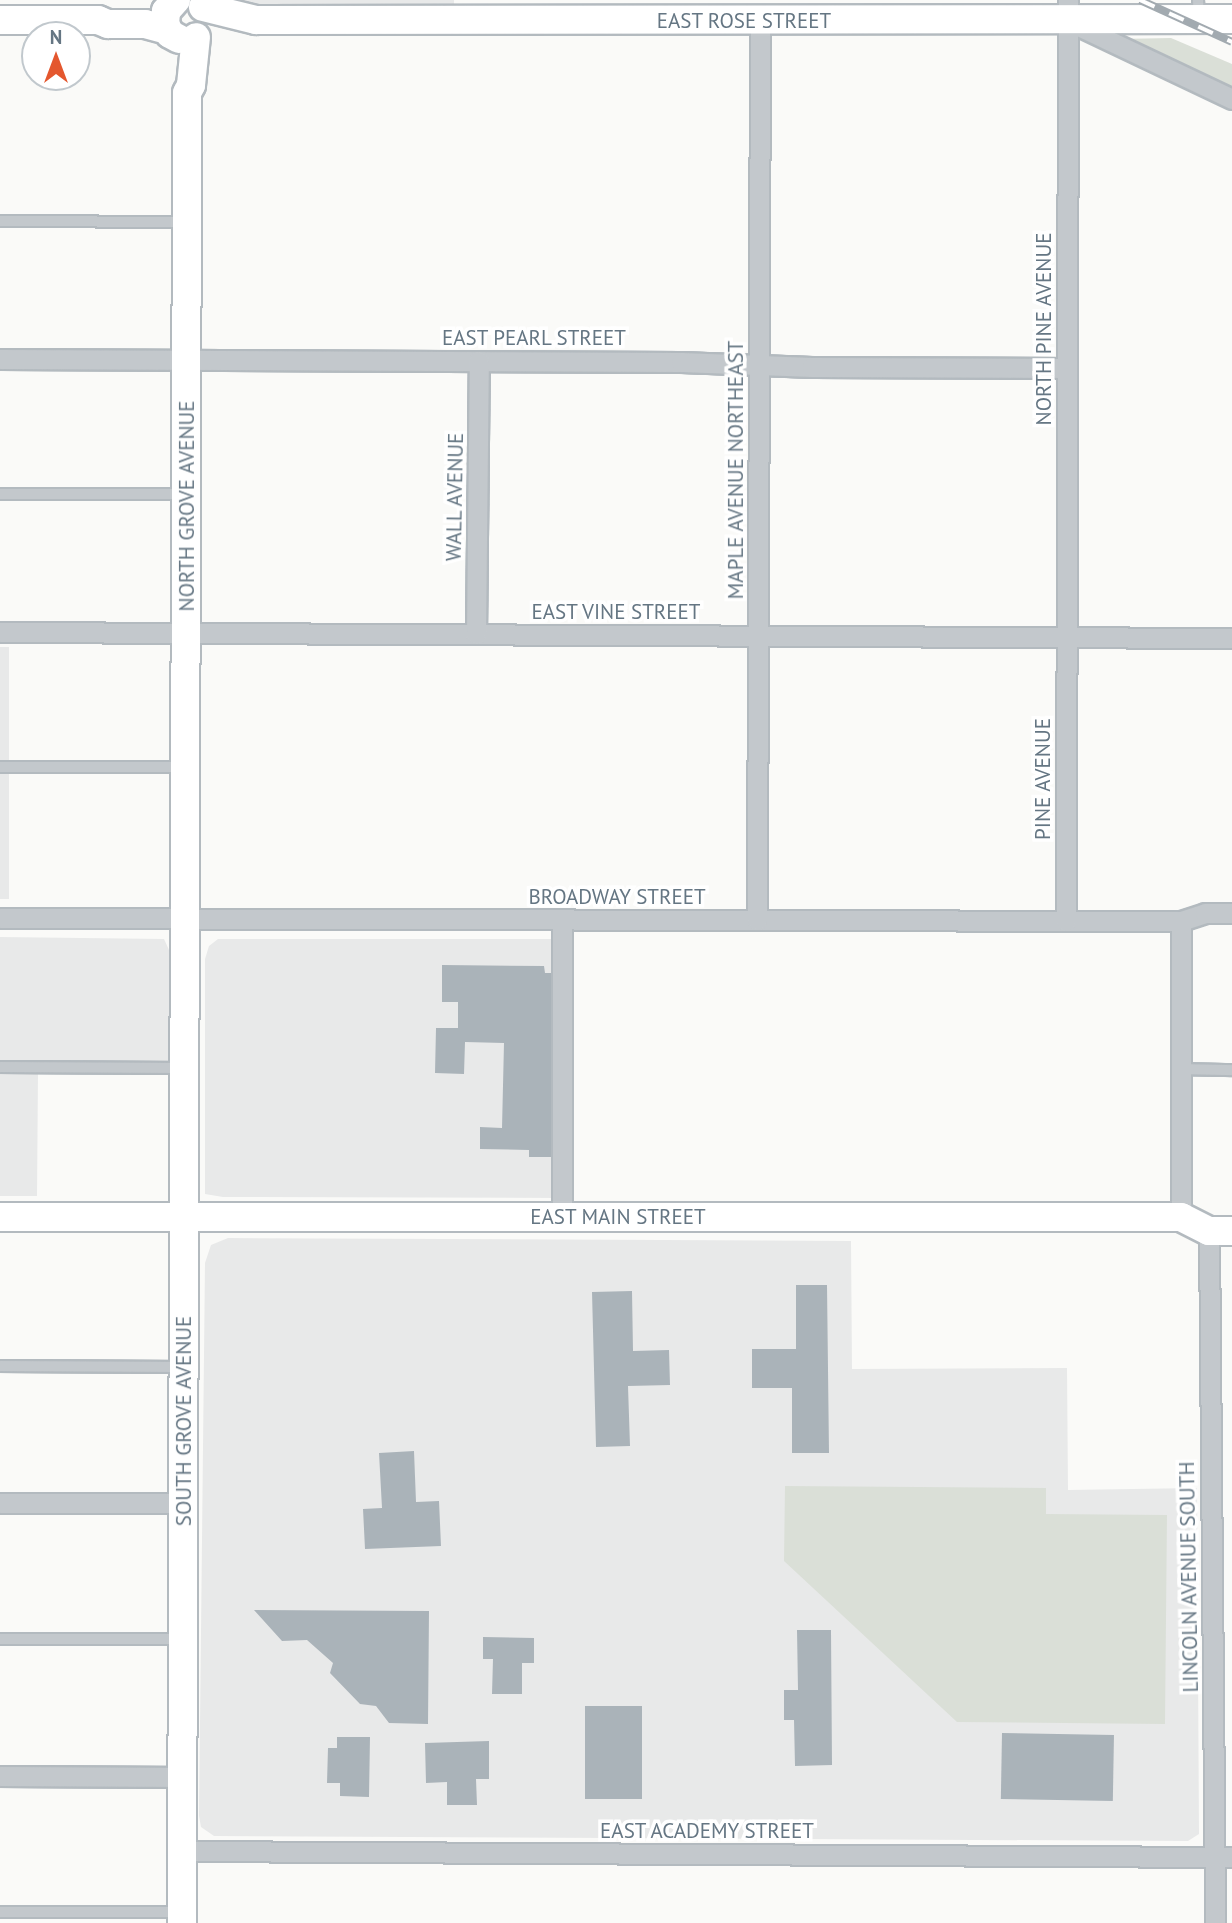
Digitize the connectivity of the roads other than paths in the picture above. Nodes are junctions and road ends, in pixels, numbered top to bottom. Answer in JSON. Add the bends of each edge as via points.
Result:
{"nodes":[{"id":1,"x":1199,"y":9,"type":"edge"},
{"id":2,"x":1068,"y":10,"type":"edge"},
{"id":3,"x":188,"y":15,"type":"edge"},
{"id":4,"x":1232,"y":19,"type":"edge"},
{"id":5,"x":0,"y":20,"type":"edge"},
{"id":6,"x":760,"y":21,"type":"junction"},
{"id":7,"x":1232,"y":99,"type":"edge"},
{"id":8,"x":0,"y":221,"type":"edge"},
{"id":9,"x":187,"y":222,"type":"junction"},
{"id":10,"x":0,"y":359,"type":"edge"},
{"id":11,"x":187,"y":359,"type":"junction"},
{"id":12,"x":480,"y":361,"type":"junction"},
{"id":13,"x":759,"y":364,"type":"junction"},
{"id":14,"x":1067,"y":368,"type":"junction"},
{"id":15,"x":0,"y":494,"type":"edge"},
{"id":16,"x":187,"y":494,"type":"junction"},
{"id":17,"x":0,"y":632,"type":"edge"},
{"id":18,"x":186,"y":632,"type":"junction"},
{"id":19,"x":476,"y":634,"type":"junction"},
{"id":20,"x":758,"y":635,"type":"junction"},
{"id":21,"x":1067,"y":637,"type":"junction"},
{"id":22,"x":1232,"y":638,"type":"edge"},
{"id":23,"x":0,"y":767,"type":"edge"},
{"id":24,"x":186,"y":767,"type":"junction"},
{"id":25,"x":1232,"y":913,"type":"edge"},
{"id":26,"x":0,"y":918,"type":"edge"},
{"id":27,"x":186,"y":918,"type":"junction"},
{"id":28,"x":562,"y":919,"type":"junction"},
{"id":29,"x":757,"y":920,"type":"junction"},
{"id":30,"x":1066,"y":921,"type":"junction"},
{"id":31,"x":1181,"y":921,"type":"junction"},
{"id":32,"x":0,"y":1067,"type":"edge"},
{"id":33,"x":186,"y":1068,"type":"junction"},
{"id":34,"x":1183,"y":1069,"type":"junction"},
{"id":35,"x":1232,"y":1070,"type":"edge"},
{"id":36,"x":0,"y":1217,"type":"edge"},
{"id":37,"x":185,"y":1217,"type":"junction"},
{"id":38,"x":562,"y":1217,"type":"junction"},
{"id":39,"x":1181,"y":1217,"type":"junction"},
{"id":40,"x":1220,"y":1231,"type":"edge"},
{"id":41,"x":0,"y":1366,"type":"edge"},
{"id":42,"x":185,"y":1367,"type":"junction"},
{"id":43,"x":0,"y":1503,"type":"edge"},
{"id":44,"x":184,"y":1503,"type":"junction"},
{"id":45,"x":1212,"y":1545,"type":"junction"},
{"id":46,"x":1232,"y":1545,"type":"edge"},
{"id":47,"x":0,"y":1639,"type":"edge"},
{"id":48,"x":183,"y":1639,"type":"junction"},
{"id":49,"x":0,"y":1776,"type":"edge"},
{"id":50,"x":183,"y":1777,"type":"junction"},
{"id":51,"x":182,"y":1851,"type":"junction"},
{"id":52,"x":1223,"y":1857,"type":"edge"},
{"id":53,"x":0,"y":1912,"type":"edge"},
{"id":54,"x":182,"y":1917,"type":"edge"},
{"id":55,"x":1215,"y":1923,"type":"edge"}],
"edges":[{"from":1,"to":2,"type":"main road","name":"EAST ROSE STREET"},
{"from":1,"to":4,"type":"main road","name":"EAST ROSE STREET"},
{"from":2,"to":6,"type":"main road","name":"EAST ROSE STREET"},
{"from":2,"to":7,"type":"street"},
{"from":2,"to":14,"type":"street","name":"NORTH PINE AVENUE"},
{"from":3,"to":5,"type":"main road","name":"EAST ROSE STREET"},
{"from":3,"to":6,"type":"main road","name":"EAST ROSE STREET","via":[[256,20]]},
{"from":3,"to":9,"type":"main road","name":"NORTH GROVE AVENUE"},
{"from":6,"to":13,"type":"street","name":"MAPLE AVENUE NORTHEAST"},
{"from":8,"to":9,"type":"lane"},
{"from":9,"to":11,"type":"main road","name":"NORTH GROVE AVENUE"},
{"from":10,"to":11,"type":"street","name":"EAST PEARL STREET"},
{"from":11,"to":12,"type":"street","name":"EAST PEARL STREET"},
{"from":11,"to":16,"type":"main road","name":"NORTH GROVE AVENUE"},
{"from":12,"to":13,"type":"street","name":"EAST PEARL STREET"},
{"from":12,"to":19,"type":"street","name":"WALL AVENUE"},
{"from":13,"to":14,"type":"street","name":"EAST PEARL STREET"},
{"from":13,"to":20,"type":"street","name":"MAPLE AVENUE NORTHEAST"},
{"from":14,"to":21,"type":"street","name":"NORTH PINE AVENUE"},
{"from":15,"to":16,"type":"lane"},
{"from":16,"to":18,"type":"main road","name":"NORTH GROVE AVENUE"},
{"from":17,"to":18,"type":"street","name":"EAST VINE STREET"},
{"from":18,"to":19,"type":"street","name":"EAST VINE STREET"},
{"from":18,"to":24,"type":"main road","name":"NORTH GROVE AVENUE"},
{"from":19,"to":20,"type":"street","name":"EAST VINE STREET"},
{"from":20,"to":21,"type":"street","name":"EAST VINE STREET"},
{"from":20,"to":29,"type":"street","name":"MAPLE AVENUE NORTHEAST"},
{"from":21,"to":22,"type":"street","name":"EAST VINE STREET"},
{"from":21,"to":30,"type":"street","name":"PINE AVENUE"},
{"from":23,"to":24,"type":"lane"},
{"from":24,"to":27,"type":"main road","name":"NORTH GROVE AVENUE"},
{"from":25,"to":31,"type":"street","name":"BROADWAY STREET","via":[[1205,913]]},
{"from":26,"to":27,"type":"street","name":"BROADWAY STREET"},
{"from":27,"to":28,"type":"street","name":"BROADWAY STREET"},
{"from":27,"to":33,"type":"main road","name":"SOUTH GROVE AVENUE"},
{"from":28,"to":29,"type":"street","name":"BROADWAY STREET"},
{"from":28,"to":38,"type":"street"},
{"from":29,"to":30,"type":"street","name":"BROADWAY STREET"},
{"from":30,"to":31,"type":"street","name":"BROADWAY STREET"},
{"from":31,"to":34,"type":"street"},
{"from":32,"to":33,"type":"lane"},
{"from":33,"to":37,"type":"main road","name":"SOUTH GROVE AVENUE"},
{"from":34,"to":35,"type":"lane"},
{"from":34,"to":39,"type":"street"},
{"from":36,"to":37,"type":"main road","name":"EAST MAIN STREET"},
{"from":37,"to":38,"type":"main road","name":"EAST MAIN STREET"},
{"from":37,"to":42,"type":"main road","name":"SOUTH GROVE AVENUE"},
{"from":38,"to":39,"type":"main road","name":"EAST MAIN STREET"},
{"from":39,"to":40,"type":"main road","name":"EAST MAIN STREET"},
{"from":40,"to":45,"type":"street","name":"LINCOLN AVENUE SOUTH"},
{"from":41,"to":42,"type":"lane"},
{"from":42,"to":44,"type":"main road","name":"SOUTH GROVE AVENUE"},
{"from":43,"to":44,"type":"street"},
{"from":44,"to":48,"type":"main road","name":"SOUTH GROVE AVENUE"},
{"from":45,"to":46,"type":"street"},
{"from":45,"to":52,"type":"street","name":"LINCOLN AVENUE SOUTH"},
{"from":47,"to":48,"type":"lane"},
{"from":48,"to":50,"type":"main road","name":"SOUTH GROVE AVENUE"},
{"from":49,"to":50,"type":"street"},
{"from":50,"to":51,"type":"main road","name":"SOUTH GROVE AVENUE"},
{"from":51,"to":52,"type":"street","name":"EAST ACADEMY STREET"},
{"from":51,"to":54,"type":"main road","name":"SOUTH GROVE AVENUE"},
{"from":52,"to":55,"type":"street","name":"LINCOLN AVENUE SOUTH"},
{"from":53,"to":54,"type":"lane"}]}
